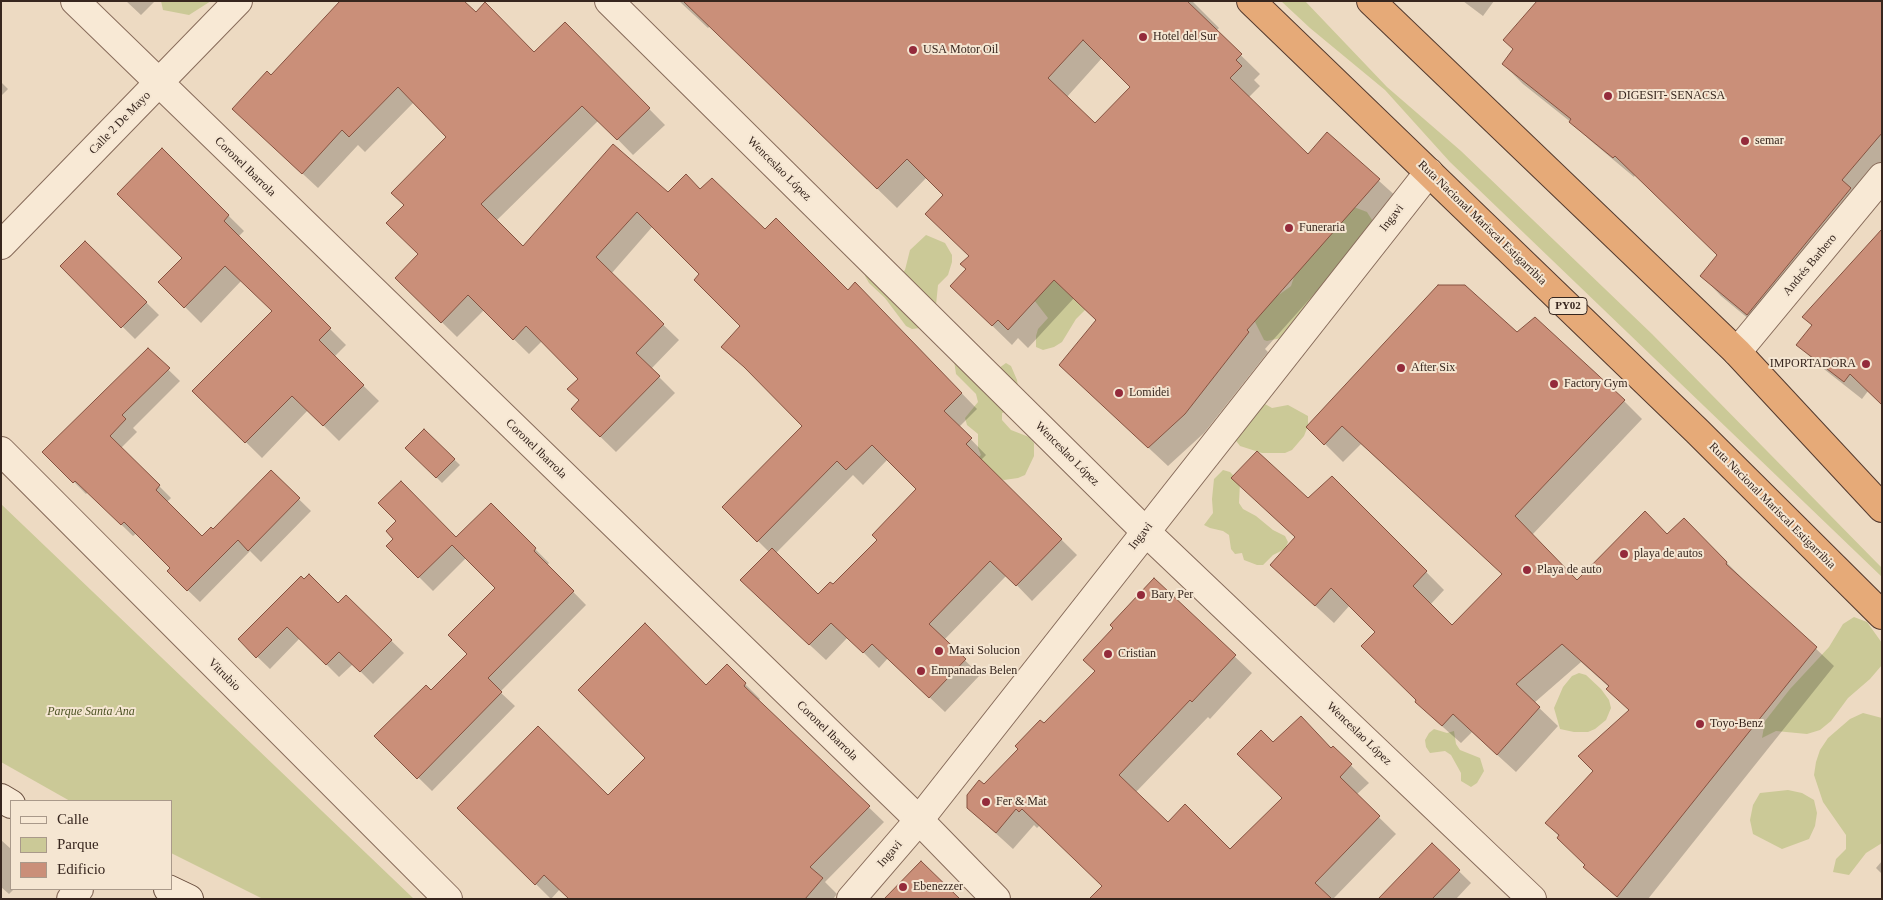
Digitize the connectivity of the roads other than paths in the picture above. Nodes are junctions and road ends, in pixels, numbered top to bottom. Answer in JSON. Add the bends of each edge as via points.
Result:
{"nodes":[{"id":1,"x":75,"y":1,"type":"edge"},
{"id":2,"x":238,"y":1,"type":"edge"},
{"id":3,"x":609,"y":1,"type":"edge"},
{"id":4,"x":1251,"y":1,"type":"edge"},
{"id":5,"x":1371,"y":1,"type":"edge"},
{"id":6,"x":158,"y":83,"type":"junction"},
{"id":7,"x":1429,"y":172,"type":"junction"},
{"id":8,"x":1882,"y":178,"type":"edge"},
{"id":9,"x":1,"y":245,"type":"edge"},
{"id":10,"x":1737,"y":352,"type":"junction"},
{"id":11,"x":1,"y":451,"type":"edge"},
{"id":12,"x":1882,"y":508,"type":"edge"},
{"id":13,"x":1146,"y":531,"type":"junction"},
{"id":14,"x":1882,"y":615,"type":"edge"},
{"id":15,"x":919,"y":820,"type":"junction"},
{"id":16,"x":170,"y":890,"type":"edge"},
{"id":17,"x":190,"y":899,"type":"edge"},
{"id":18,"x":448,"y":899,"type":"edge"},
{"id":19,"x":851,"y":899,"type":"edge"},
{"id":20,"x":996,"y":899,"type":"edge"},
{"id":21,"x":1532,"y":899,"type":"edge"}],
"edges":[{"from":1,"to":6,"type":"street","name":"Coronel Ibarrola"},
{"from":2,"to":6,"type":"street","name":"Calle 2 De Mayo"},
{"from":3,"to":13,"type":"street","name":"Wenceslao López"},
{"from":4,"to":7,"type":"highway","name":"Ruta Nacional Mariscal Estigarribia","number":"PY02"},
{"from":5,"to":10,"type":"highway"},
{"from":6,"to":9,"type":"street","name":"Calle 2 De Mayo"},
{"from":6,"to":15,"type":"street","name":"Coronel Ibarrola"},
{"from":7,"to":13,"type":"street","name":"Ingavi"},
{"from":7,"to":14,"type":"highway","name":"Ruta Nacional Mariscal Estigarribia","number":"PY02","via":[[1697,430]]},
{"from":8,"to":10,"type":"street","name":"Andrés Barbero"},
{"from":10,"to":12,"type":"highway"},
{"from":11,"to":18,"type":"street","name":"Vitrubio"},
{"from":13,"to":15,"type":"street","name":"Ingavi"},
{"from":13,"to":21,"type":"street","name":"Wenceslao López"},
{"from":15,"to":19,"type":"street","name":"Ingavi"},
{"from":15,"to":20,"type":"street","name":"Coronel Ibarrola"},
{"from":16,"to":17,"type":"street"}]}
